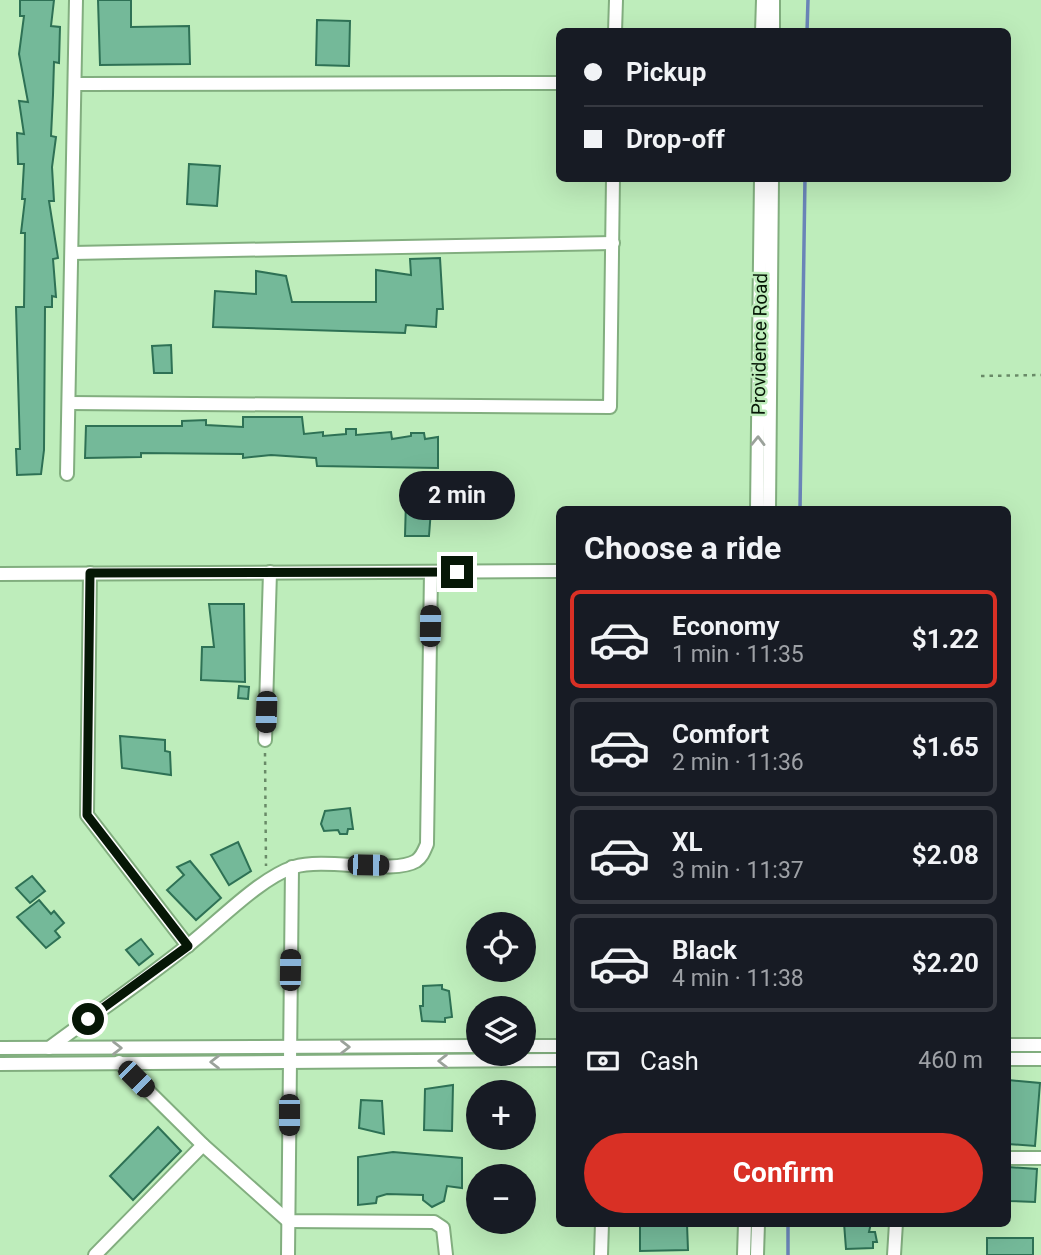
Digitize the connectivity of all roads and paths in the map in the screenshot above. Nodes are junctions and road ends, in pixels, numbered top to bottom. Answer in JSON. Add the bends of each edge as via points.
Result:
{"nodes":[{"id":1,"x":76,"y":0,"type":"edge"},
{"id":2,"x":616,"y":0,"type":"edge"},
{"id":3,"x":763,"y":0,"type":"edge"},
{"id":4,"x":774,"y":0,"type":"edge"},
{"id":5,"x":615,"y":28,"type":"edge"},
{"id":6,"x":762,"y":28,"type":"edge"},
{"id":7,"x":773,"y":28,"type":"edge"},
{"id":8,"x":556,"y":83,"type":"edge"},
{"id":9,"x":75,"y":84,"type":"junction"},
{"id":10,"x":613,"y":182,"type":"edge"},
{"id":11,"x":761,"y":182,"type":"edge"},
{"id":12,"x":772,"y":182,"type":"edge"},
{"id":13,"x":613,"y":243,"type":"junction"},
{"id":14,"x":72,"y":253,"type":"junction"},
{"id":15,"x":1041,"y":375,"type":"edge"},
{"id":16,"x":981,"y":376,"type":"dead end"},
{"id":17,"x":69,"y":403,"type":"junction"},
{"id":18,"x":68,"y":474,"type":"dead end"},
{"id":19,"x":757,"y":506,"type":"edge"},
{"id":20,"x":769,"y":506,"type":"edge"},
{"id":21,"x":556,"y":571,"type":"edge"},
{"id":22,"x":270,"y":572,"type":"junction"},
{"id":23,"x":431,"y":572,"type":"junction"},
{"id":24,"x":90,"y":573,"type":"junction"},
{"id":25,"x":0,"y":574,"type":"edge"},
{"id":26,"x":265,"y":740,"type":"joint"},
{"id":27,"x":292,"y":867,"type":"junction"},
{"id":28,"x":266,"y":883,"type":"junction"},
{"id":29,"x":188,"y":946,"type":"junction"},
{"id":30,"x":1011,"y":1045,"type":"edge"},
{"id":31,"x":1041,"y":1045,"type":"edge"},
{"id":32,"x":466,"y":1046,"type":"edge"},
{"id":33,"x":536,"y":1046,"type":"edge"},
{"id":34,"x":556,"y":1046,"type":"edge"},
{"id":35,"x":289,"y":1047,"type":"junction"},
{"id":36,"x":0,"y":1048,"type":"edge"},
{"id":37,"x":49,"y":1048,"type":"junction"},
{"id":38,"x":1011,"y":1059,"type":"edge"},
{"id":39,"x":1041,"y":1059,"type":"edge"},
{"id":40,"x":556,"y":1060,"type":"edge"},
{"id":41,"x":289,"y":1061,"type":"junction"},
{"id":42,"x":119,"y":1062,"type":"junction"},
{"id":43,"x":0,"y":1064,"type":"edge"},
{"id":44,"x":203,"y":1145,"type":"junction"},
{"id":45,"x":1041,"y":1157,"type":"edge"},
{"id":46,"x":1011,"y":1158,"type":"edge"},
{"id":47,"x":288,"y":1221,"type":"junction"},
{"id":48,"x":602,"y":1227,"type":"edge"},
{"id":49,"x":745,"y":1227,"type":"edge"},
{"id":50,"x":758,"y":1227,"type":"edge"},
{"id":51,"x":895,"y":1227,"type":"edge"},
{"id":52,"x":95,"y":1255,"type":"edge"},
{"id":53,"x":288,"y":1255,"type":"edge"},
{"id":54,"x":446,"y":1255,"type":"edge"},
{"id":55,"x":601,"y":1255,"type":"edge"},
{"id":56,"x":744,"y":1255,"type":"edge"},
{"id":57,"x":757,"y":1255,"type":"edge"},
{"id":58,"x":894,"y":1255,"type":"edge"}],
"edges":[{"from":1,"to":9,"type":"street"},
{"from":2,"to":5,"type":"street"},
{"from":3,"to":6,"type":"street"},
{"from":4,"to":7,"type":"street"},
{"from":8,"to":9,"type":"street"},
{"from":9,"to":14,"type":"street"},
{"from":10,"to":13,"type":"street"},
{"from":19,"to":11,"type":"street","name":"Providence Road","one_way":true},
{"from":12,"to":20,"type":"street","name":"Providence Road"},
{"from":13,"to":14,"type":"street"},
{"from":13,"to":17,"type":"street","via":[[610,407]]},
{"from":14,"to":17,"type":"street"},
{"from":15,"to":16,"type":"path"},
{"from":17,"to":18,"type":"street"},
{"from":21,"to":23,"type":"street"},
{"from":22,"to":23,"type":"street"},
{"from":22,"to":24,"type":"street"},
{"from":22,"to":26,"type":"street"},
{"from":23,"to":27,"type":"street","via":[[428,844],[414,863]]},
{"from":24,"to":25,"type":"street"},
{"from":24,"to":29,"type":"street","via":[[87,815]]},
{"from":26,"to":28,"type":"path"},
{"from":27,"to":28,"type":"street"},
{"from":27,"to":35,"type":"street"},
{"from":28,"to":29,"type":"street"},
{"from":29,"to":37,"type":"street"},
{"from":30,"to":31,"type":"street"},
{"from":35,"to":32,"type":"street","one_way":true},
{"from":33,"to":34,"type":"street"},
{"from":37,"to":35,"type":"street","one_way":true},
{"from":35,"to":41,"type":"street"},
{"from":36,"to":37,"type":"street"},
{"from":38,"to":39,"type":"street"},
{"from":40,"to":41,"type":"street","one_way":true},
{"from":41,"to":42,"type":"street","one_way":true},
{"from":41,"to":47,"type":"street"},
{"from":42,"to":43,"type":"street"},
{"from":42,"to":44,"type":"street"},
{"from":44,"to":47,"type":"street"},
{"from":44,"to":52,"type":"street"},
{"from":45,"to":46,"type":"street"},
{"from":47,"to":53,"type":"street"},
{"from":47,"to":54,"type":"street","via":[[434,1222],[443,1228]]},
{"from":48,"to":55,"type":"street"},
{"from":49,"to":56,"type":"street"},
{"from":50,"to":57,"type":"street"},
{"from":51,"to":58,"type":"street"}]}
